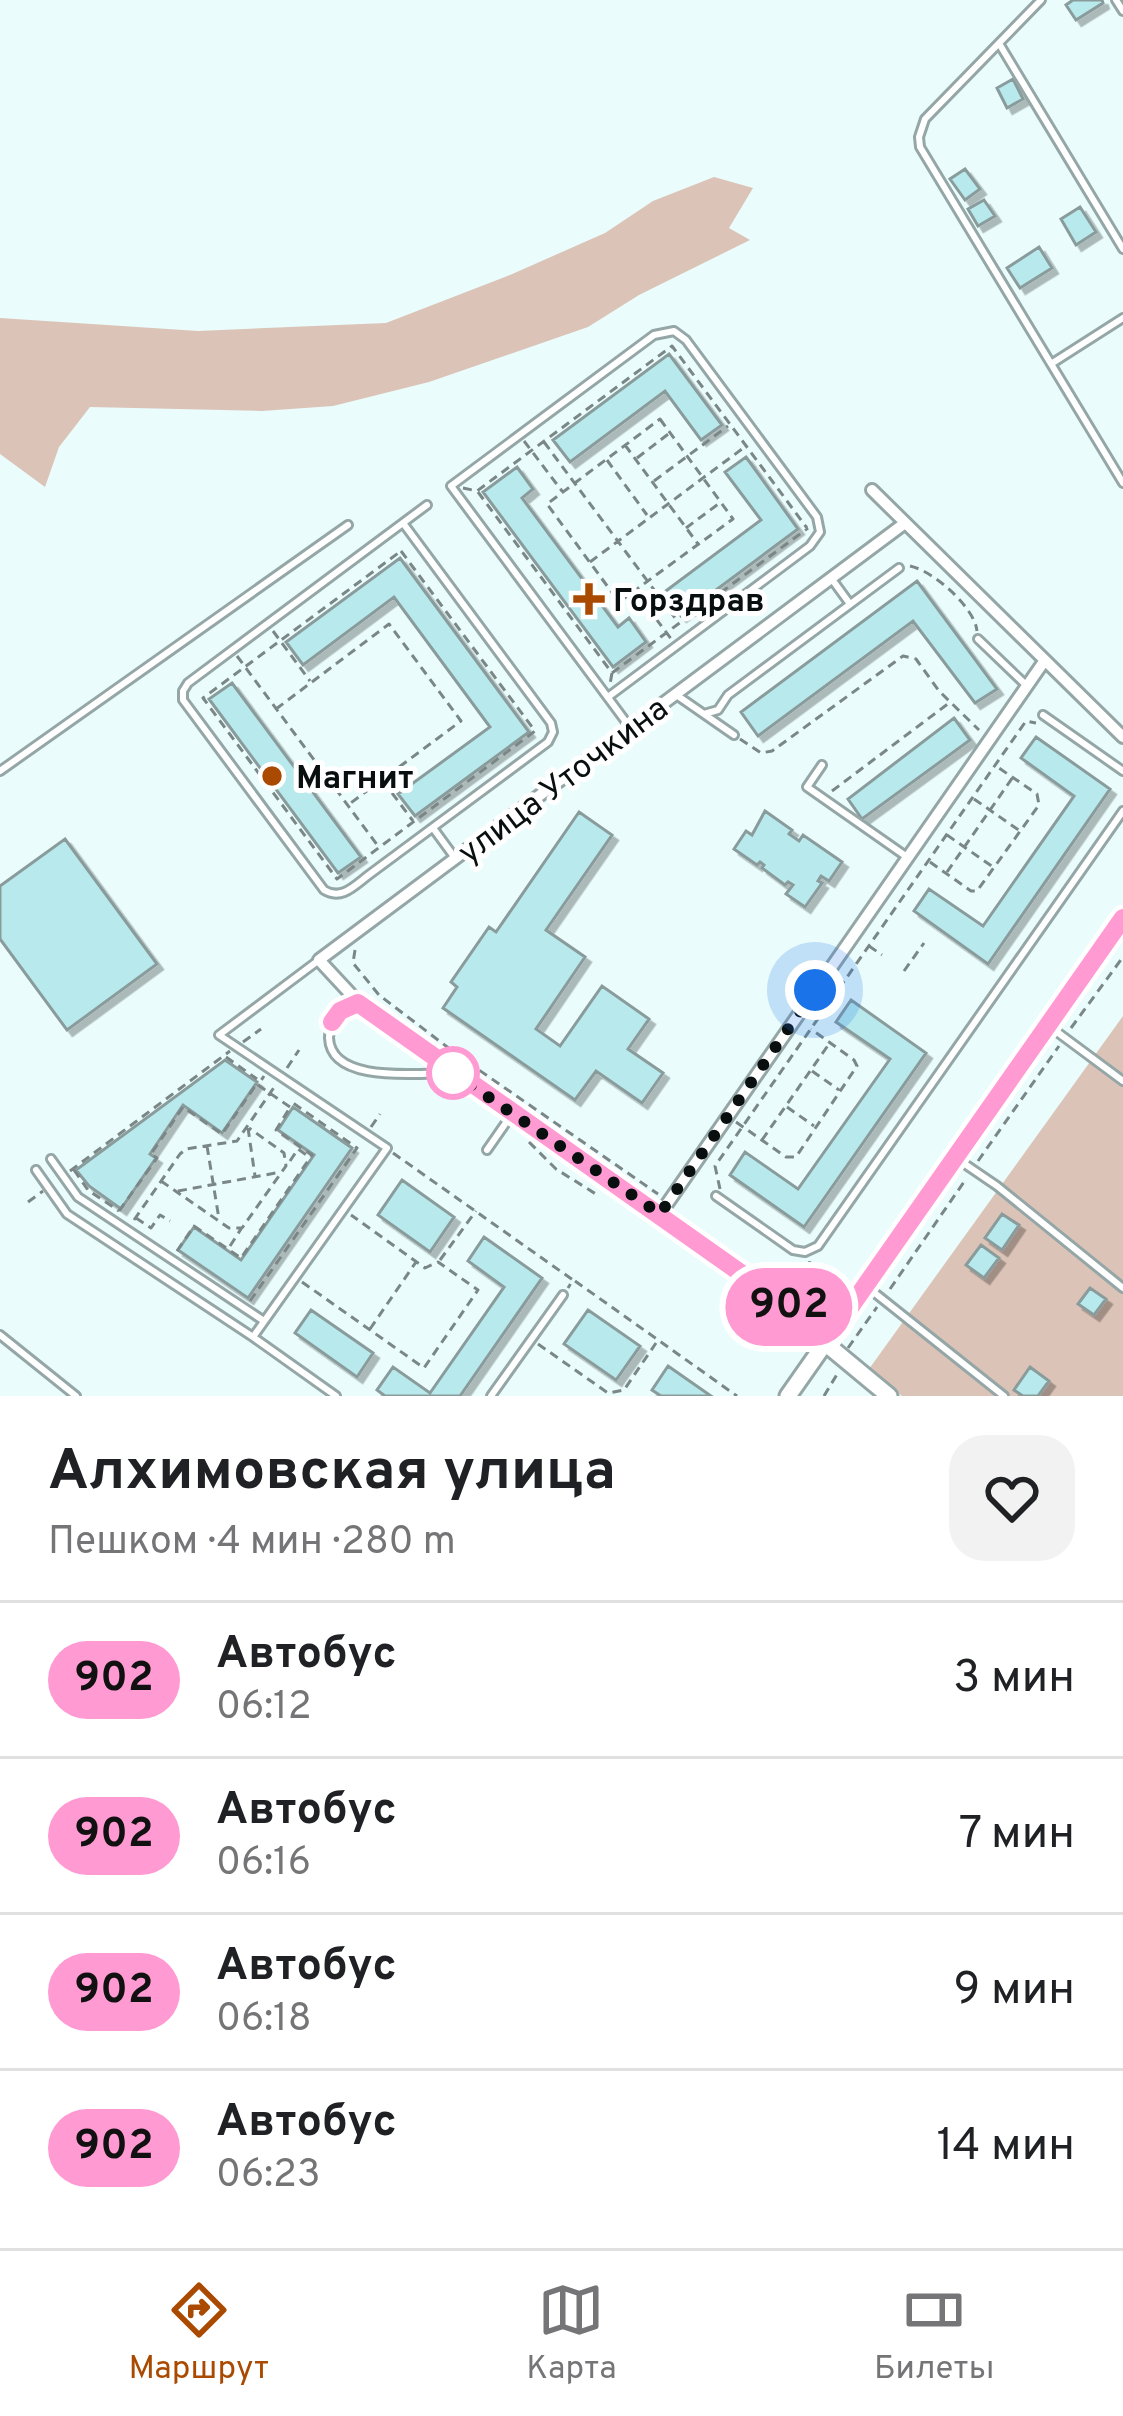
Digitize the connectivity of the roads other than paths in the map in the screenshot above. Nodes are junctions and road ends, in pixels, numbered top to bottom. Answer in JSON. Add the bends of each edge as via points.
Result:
{"nodes":[{"id":1,"x":1041,"y":0,"type":"edge"},
{"id":2,"x":1116,"y":0,"type":"edge"},
{"id":3,"x":1123,"y":11,"type":"edge"},
{"id":4,"x":1000,"y":45,"type":"junction"},
{"id":5,"x":1123,"y":249,"type":"edge"},
{"id":6,"x":1123,"y":318,"type":"edge"},
{"id":7,"x":1051,"y":364,"type":"junction"},
{"id":8,"x":1123,"y":483,"type":"edge"},
{"id":9,"x":872,"y":490,"type":"dead end"},
{"id":10,"x":427,"y":505,"type":"dead end"},
{"id":11,"x":905,"y":523,"type":"junction"},
{"id":12,"x":403,"y":524,"type":"junction"},
{"id":13,"x":348,"y":526,"type":"dead end"},
{"id":14,"x":899,"y":568,"type":"road end"},
{"id":15,"x":831,"y":578,"type":"junction"},
{"id":16,"x":850,"y":604,"type":"junction"},
{"id":17,"x":978,"y":639,"type":"road end"},
{"id":18,"x":1045,"y":660,"type":"junction"},
{"id":19,"x":1027,"y":686,"type":"junction"},
{"id":20,"x":675,"y":694,"type":"junction"},
{"id":21,"x":608,"y":697,"type":"junction"},
{"id":22,"x":704,"y":714,"type":"junction"},
{"id":23,"x":1043,"y":715,"type":"dead end"},
{"id":24,"x":630,"y":728,"type":"junction"},
{"id":25,"x":734,"y":735,"type":"road end"},
{"id":26,"x":1123,"y":737,"type":"edge"},
{"id":27,"x":822,"y":765,"type":"dead end"},
{"id":28,"x":0,"y":771,"type":"edge"},
{"id":29,"x":1123,"y":772,"type":"edge"},
{"id":30,"x":1123,"y":811,"type":"edge"},
{"id":31,"x":433,"y":828,"type":"junction"},
{"id":32,"x":908,"y":857,"type":"junction"},
{"id":33,"x":455,"y":858,"type":"junction"},
{"id":34,"x":1123,"y":918,"type":"edge"},
{"id":35,"x":319,"y":959,"type":"junction"},
{"id":36,"x":358,"y":1003,"type":"junction"},
{"id":37,"x":1048,"y":1025,"type":"junction"},
{"id":38,"x":453,"y":1073,"type":"junction"},
{"id":39,"x":1123,"y":1081,"type":"edge"},
{"id":40,"x":512,"y":1114,"type":"junction"},
{"id":41,"x":487,"y":1150,"type":"dead end"},
{"id":42,"x":956,"y":1158,"type":"junction"},
{"id":43,"x":51,"y":1159,"type":"dead end"},
{"id":44,"x":36,"y":1170,"type":"dead end"},
{"id":45,"x":716,"y":1196,"type":"road end"},
{"id":46,"x":660,"y":1214,"type":"junction"},
{"id":47,"x":866,"y":1286,"type":"junction"},
{"id":48,"x":1123,"y":1288,"type":"edge"},
{"id":49,"x":562,"y":1295,"type":"road end"},
{"id":50,"x":264,"y":1322,"type":"junction"},
{"id":51,"x":0,"y":1335,"type":"edge"},
{"id":52,"x":253,"y":1337,"type":"junction"},
{"id":53,"x":828,"y":1340,"type":"junction"},
{"id":54,"x":76,"y":1396,"type":"edge"},
{"id":55,"x":336,"y":1396,"type":"edge"},
{"id":56,"x":491,"y":1396,"type":"edge"},
{"id":57,"x":788,"y":1396,"type":"edge"},
{"id":58,"x":889,"y":1396,"type":"edge"},
{"id":59,"x":1004,"y":1396,"type":"edge"}],
"edges":[{"from":1,"to":4,"type":"lane"},
{"from":2,"to":3,"type":"lane"},
{"from":4,"to":5,"type":"lane"},
{"from":4,"to":7,"type":"lane","via":[[925,119],[920,147]]},
{"from":6,"to":7,"type":"lane"},
{"from":7,"to":8,"type":"lane"},
{"from":9,"to":11,"type":"street"},
{"from":10,"to":12,"type":"lane"},
{"from":11,"to":15,"type":"street","name":"улица Уточкина"},
{"from":11,"to":18,"type":"street"},
{"from":12,"to":31,"type":"lane","via":[[553,729],[548,742]]},
{"from":12,"to":31,"type":"lane","via":[[188,683],[182,696],[324,890],[344,893]]},
{"from":13,"to":28,"type":"lane"},
{"from":14,"to":16,"type":"lane"},
{"from":15,"to":16,"type":"lane"},
{"from":15,"to":20,"type":"street","name":"улица Уточкина"},
{"from":16,"to":22,"type":"lane"},
{"from":17,"to":19,"type":"lane"},
{"from":18,"to":19,"type":"street"},
{"from":18,"to":26,"type":"street"},
{"from":19,"to":32,"type":"street"},
{"from":20,"to":22,"type":"lane"},
{"from":20,"to":24,"type":"street","name":"улица Уточкина"},
{"from":21,"to":21,"type":"lane","via":[[451,486],[668,330],[686,340],[817,517],[820,532]]},
{"from":21,"to":24,"type":"lane"},
{"from":22,"to":25,"type":"lane"},
{"from":23,"to":29,"type":"lane"},
{"from":24,"to":33,"type":"street","name":"улица Уточкина"},
{"from":27,"to":32,"type":"lane","via":[[807,788]]},
{"from":30,"to":45,"type":"lane","via":[[818,1246],[794,1250]]},
{"from":31,"to":33,"type":"lane"},
{"from":32,"to":46,"type":"street"},
{"from":33,"to":35,"type":"street","name":"улица Уточкина"},
{"from":34,"to":37,"type":"main road"},
{"from":35,"to":36,"type":"street"},
{"from":35,"to":50,"type":"lane","name":"улица Уточкина","via":[[219,1035],[387,1148]]},
{"from":36,"to":38,"type":"street"},
{"from":36,"to":38,"type":"lane","via":[[340,1011],[329,1041],[349,1068]]},
{"from":37,"to":39,"type":"lane"},
{"from":37,"to":42,"type":"main road"},
{"from":38,"to":40,"type":"street"},
{"from":40,"to":41,"type":"lane"},
{"from":40,"to":46,"type":"street"},
{"from":42,"to":47,"type":"main road"},
{"from":42,"to":48,"type":"lane"},
{"from":43,"to":50,"type":"lane","via":[[78,1197]]},
{"from":44,"to":52,"type":"lane","via":[[67,1214]]},
{"from":46,"to":53,"type":"street"},
{"from":47,"to":53,"type":"main road"},
{"from":47,"to":59,"type":"lane"},
{"from":49,"to":56,"type":"lane"},
{"from":50,"to":52,"type":"lane"},
{"from":51,"to":54,"type":"lane"},
{"from":52,"to":55,"type":"lane"},
{"from":53,"to":57,"type":"main road"},
{"from":53,"to":58,"type":"main road"}]}
